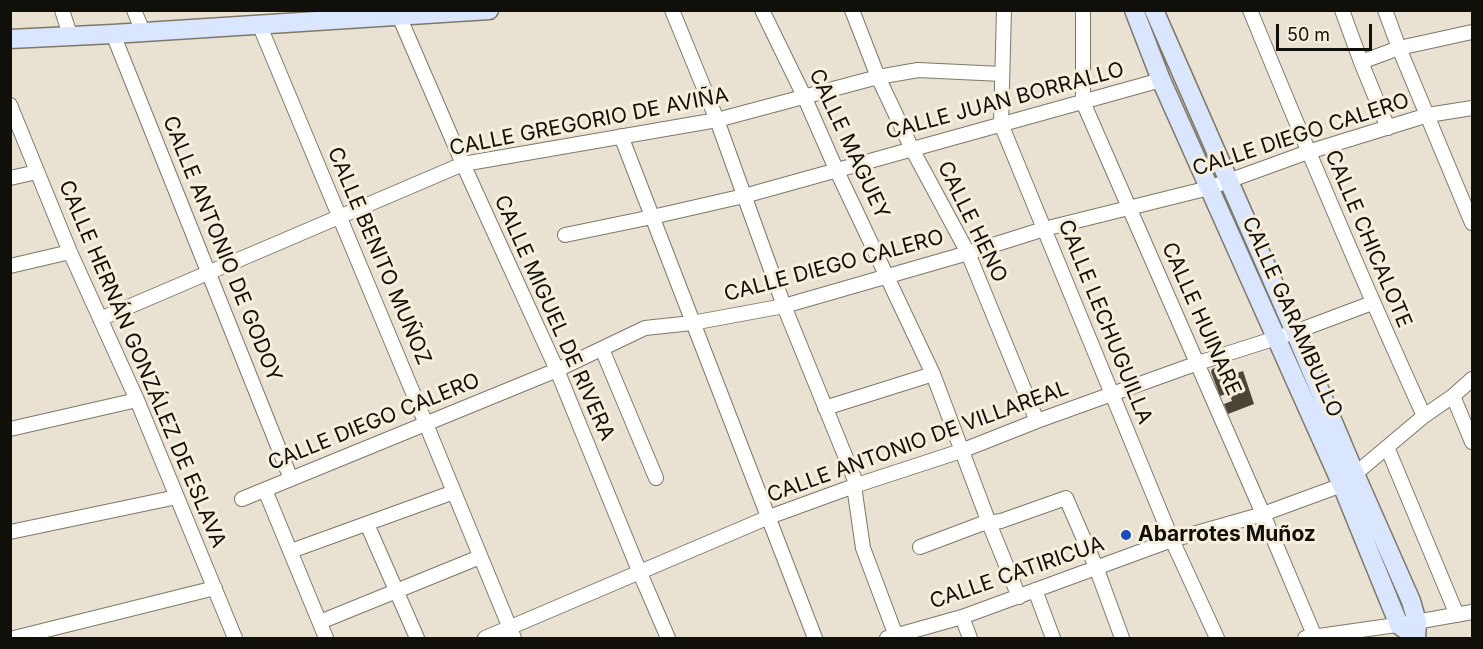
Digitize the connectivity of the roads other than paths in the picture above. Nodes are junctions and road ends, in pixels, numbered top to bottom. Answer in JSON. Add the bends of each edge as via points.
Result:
{"nodes":[{"id":1,"x":62,"y":10,"type":"edge"},
{"id":2,"x":134,"y":10,"type":"edge"},
{"id":3,"x":489,"y":10,"type":"edge"},
{"id":4,"x":672,"y":10,"type":"edge"},
{"id":5,"x":762,"y":10,"type":"edge"},
{"id":6,"x":852,"y":10,"type":"edge"},
{"id":7,"x":1004,"y":10,"type":"edge"},
{"id":8,"x":1083,"y":10,"type":"edge"},
{"id":9,"x":1134,"y":10,"type":"edge"},
{"id":10,"x":1154,"y":10,"type":"edge"},
{"id":11,"x":1250,"y":10,"type":"edge"},
{"id":12,"x":1342,"y":10,"type":"edge"},
{"id":13,"x":1385,"y":10,"type":"edge"},
{"id":14,"x":479,"y":11,"type":"edge"},
{"id":15,"x":399,"y":16,"type":"junction"},
{"id":16,"x":285,"y":17,"type":"edge"},
{"id":17,"x":259,"y":24,"type":"junction"},
{"id":18,"x":143,"y":32,"type":"junction"},
{"id":19,"x":1473,"y":32,"type":"edge"},
{"id":20,"x":113,"y":34,"type":"junction"},
{"id":21,"x":70,"y":35,"type":"junction"},
{"id":22,"x":10,"y":39,"type":"edge"},
{"id":23,"x":1399,"y":48,"type":"junction"},
{"id":24,"x":1361,"y":62,"type":"junction"},
{"id":25,"x":1002,"y":74,"type":"junction"},
{"id":26,"x":878,"y":76,"type":"junction"},
{"id":27,"x":1161,"y":80,"type":"junction"},
{"id":28,"x":804,"y":96,"type":"junction"},
{"id":29,"x":1083,"y":102,"type":"junction"},
{"id":30,"x":10,"y":105,"type":"edge"},
{"id":31,"x":1473,"y":108,"type":"edge"},
{"id":32,"x":1428,"y":115,"type":"junction"},
{"id":33,"x":717,"y":120,"type":"junction"},
{"id":34,"x":1001,"y":124,"type":"junction"},
{"id":35,"x":1388,"y":128,"type":"junction"},
{"id":36,"x":621,"y":136,"type":"junction"},
{"id":37,"x":912,"y":149,"type":"junction"},
{"id":38,"x":1308,"y":152,"type":"junction"},
{"id":39,"x":463,"y":164,"type":"junction"},
{"id":40,"x":836,"y":169,"type":"junction"},
{"id":41,"x":37,"y":172,"type":"junction"},
{"id":42,"x":10,"y":178,"type":"edge"},
{"id":43,"x":1229,"y":181,"type":"junction"},
{"id":44,"x":1209,"y":188,"type":"junction"},
{"id":45,"x":744,"y":196,"type":"junction"},
{"id":46,"x":1130,"y":209,"type":"junction"},
{"id":47,"x":339,"y":216,"type":"junction"},
{"id":48,"x":652,"y":217,"type":"junction"},
{"id":49,"x":1473,"y":223,"type":"edge"},
{"id":50,"x":1044,"y":229,"type":"junction"},
{"id":51,"x":565,"y":234,"type":"dead end"},
{"id":52,"x":70,"y":252,"type":"junction"},
{"id":53,"x":968,"y":253,"type":"junction"},
{"id":54,"x":10,"y":266,"type":"edge"},
{"id":55,"x":208,"y":272,"type":"junction"},
{"id":56,"x":886,"y":276,"type":"junction"},
{"id":57,"x":1372,"y":303,"type":"junction"},
{"id":58,"x":784,"y":306,"type":"junction"},
{"id":59,"x":100,"y":319,"type":"junction"},
{"id":60,"x":693,"y":323,"type":"junction"},
{"id":61,"x":1296,"y":332,"type":"junction"},
{"id":62,"x":1277,"y":338,"type":"junction"},
{"id":63,"x":602,"y":349,"type":"junction"},
{"id":64,"x":1198,"y":363,"type":"junction"},
{"id":65,"x":557,"y":370,"type":"junction"},
{"id":66,"x":933,"y":374,"type":"junction"},
{"id":67,"x":1473,"y":379,"type":"edge"},
{"id":68,"x":1111,"y":395,"type":"junction"},
{"id":69,"x":1453,"y":396,"type":"junction"},
{"id":70,"x":137,"y":400,"type":"junction"},
{"id":71,"x":825,"y":408,"type":"junction"},
{"id":72,"x":1424,"y":416,"type":"junction"},
{"id":73,"x":1037,"y":421,"type":"junction"},
{"id":74,"x":426,"y":424,"type":"junction"},
{"id":75,"x":10,"y":429,"type":"edge"},
{"id":76,"x":1473,"y":442,"type":"edge"},
{"id":77,"x":1387,"y":447,"type":"junction"},
{"id":78,"x":961,"y":450,"type":"junction"},
{"id":79,"x":656,"y":478,"type":"dead end"},
{"id":80,"x":291,"y":479,"type":"junction"},
{"id":81,"x":1349,"y":480,"type":"junction"},
{"id":82,"x":855,"y":486,"type":"junction"},
{"id":83,"x":265,"y":490,"type":"junction"},
{"id":84,"x":454,"y":492,"type":"junction"},
{"id":85,"x":177,"y":497,"type":"junction"},
{"id":86,"x":242,"y":499,"type":"dead end"},
{"id":87,"x":1263,"y":514,"type":"junction"},
{"id":88,"x":769,"y":517,"type":"junction"},
{"id":89,"x":989,"y":523,"type":"junction"},
{"id":90,"x":367,"y":524,"type":"junction"},
{"id":91,"x":10,"y":532,"type":"edge"},
{"id":92,"x":1172,"y":540,"type":"junction"},
{"id":93,"x":920,"y":547,"type":"dead end"},
{"id":94,"x":291,"y":552,"type":"junction"},
{"id":95,"x":480,"y":557,"type":"junction"},
{"id":96,"x":1096,"y":567,"type":"junction"},
{"id":97,"x":640,"y":573,"type":"junction"},
{"id":98,"x":215,"y":588,"type":"junction"},
{"id":99,"x":1035,"y":590,"type":"junction"},
{"id":100,"x":396,"y":591,"type":"junction"},
{"id":101,"x":1018,"y":597,"type":"junction"},
{"id":102,"x":1473,"y":612,"type":"edge"},
{"id":103,"x":1457,"y":615,"type":"junction"},
{"id":104,"x":962,"y":617,"type":"junction"},
{"id":105,"x":320,"y":622,"type":"junction"},
{"id":106,"x":1412,"y":631,"type":"edge"},
{"id":107,"x":512,"y":634,"type":"edge"},
{"id":108,"x":892,"y":637,"type":"edge"},
{"id":109,"x":1310,"y":638,"type":"edge"},
{"id":110,"x":14,"y":639,"type":"edge"},
{"id":111,"x":235,"y":639,"type":"edge"},
{"id":112,"x":326,"y":639,"type":"edge"},
{"id":113,"x":417,"y":639,"type":"edge"},
{"id":114,"x":485,"y":639,"type":"edge"},
{"id":115,"x":668,"y":639,"type":"edge"},
{"id":116,"x":815,"y":639,"type":"edge"},
{"id":117,"x":970,"y":639,"type":"edge"},
{"id":118,"x":1053,"y":639,"type":"edge"},
{"id":119,"x":1122,"y":639,"type":"edge"},
{"id":120,"x":1217,"y":639,"type":"edge"}],
"edges":[{"from":1,"to":21,"type":"street"},
{"from":2,"to":18,"type":"street"},
{"from":3,"to":14,"type":"street"},
{"from":4,"to":33,"type":"street"},
{"from":5,"to":28,"type":"street","name":"CALLE MAGUEY"},
{"from":6,"to":26,"type":"street","name":"CALLE HENO"},
{"from":7,"to":25,"type":"street","name":"CALLE LECHUGUILLA"},
{"from":8,"to":29,"type":"street","name":"CALLE HUINARE"},
{"from":9,"to":27,"type":"street","name":"CALLE GARAMBULLO"},
{"from":10,"to":43,"type":"street","name":"CALLE GARAMBULLO"},
{"from":11,"to":38,"type":"street","name":"CALLE CHICALOTE"},
{"from":12,"to":24,"type":"street"},
{"from":13,"to":23,"type":"street"},
{"from":14,"to":15,"type":"street"},
{"from":15,"to":16,"type":"street"},
{"from":15,"to":39,"type":"street","name":"CALLE MIGUEL DE RIVERA"},
{"from":16,"to":17,"type":"street"},
{"from":17,"to":18,"type":"street"},
{"from":17,"to":47,"type":"street","name":"CALLE BENITO MUÑOZ"},
{"from":18,"to":20,"type":"street"},
{"from":19,"to":23,"type":"street"},
{"from":20,"to":21,"type":"street"},
{"from":20,"to":55,"type":"street","name":"CALLE ANTONIO DE GODOY"},
{"from":21,"to":22,"type":"street"},
{"from":23,"to":24,"type":"street"},
{"from":23,"to":32,"type":"street"},
{"from":24,"to":35,"type":"street"},
{"from":25,"to":26,"type":"street","name":"CALLE GREGORIO DE AVIÑA","via":[[918,69]]},
{"from":25,"to":34,"type":"street","name":"CALLE LECHUGUILLA"},
{"from":26,"to":28,"type":"street","name":"CALLE GREGORIO DE AVIÑA"},
{"from":26,"to":37,"type":"street","name":"CALLE HENO"},
{"from":27,"to":29,"type":"street","name":"CALLE JUAN BORRALLO"},
{"from":27,"to":44,"type":"street","name":"CALLE GARAMBULLO"},
{"from":28,"to":33,"type":"street","name":"CALLE GREGORIO DE AVIÑA"},
{"from":28,"to":40,"type":"street","name":"CALLE MAGUEY"},
{"from":29,"to":34,"type":"street","name":"CALLE JUAN BORRALLO"},
{"from":29,"to":46,"type":"street","name":"CALLE HUINARE"},
{"from":30,"to":41,"type":"street","name":"CALLE HERNÁN GONZÁLEZ DE ESLAVA"},
{"from":31,"to":32,"type":"street","name":"CALLE DIEGO CALERO"},
{"from":32,"to":35,"type":"street","name":"CALLE DIEGO CALERO"},
{"from":32,"to":49,"type":"street"},
{"from":33,"to":36,"type":"street","name":"CALLE GREGORIO DE AVIÑA"},
{"from":33,"to":45,"type":"street"},
{"from":34,"to":37,"type":"street","name":"CALLE JUAN BORRALLO"},
{"from":34,"to":50,"type":"street","name":"CALLE LECHUGUILLA"},
{"from":35,"to":38,"type":"street","name":"CALLE DIEGO CALERO"},
{"from":36,"to":39,"type":"street","name":"CALLE GREGORIO DE AVIÑA"},
{"from":36,"to":48,"type":"street"},
{"from":37,"to":40,"type":"street","name":"CALLE JUAN BORRALLO"},
{"from":37,"to":53,"type":"street","name":"CALLE HENO"},
{"from":38,"to":43,"type":"street","name":"CALLE DIEGO CALERO"},
{"from":38,"to":57,"type":"street","name":"CALLE CHICALOTE"},
{"from":39,"to":47,"type":"street","name":"CALLE GREGORIO DE AVIÑA"},
{"from":39,"to":65,"type":"street","name":"CALLE MIGUEL DE RIVERA"},
{"from":40,"to":45,"type":"street","name":"CALLE JUAN BORRALLO"},
{"from":40,"to":56,"type":"street","name":"CALLE MAGUEY"},
{"from":41,"to":42,"type":"street"},
{"from":41,"to":52,"type":"street","name":"CALLE HERNÁN GONZÁLEZ DE ESLAVA"},
{"from":43,"to":44,"type":"street","name":"CALLE DIEGO CALERO"},
{"from":43,"to":61,"type":"street","name":"CALLE GARAMBULLO"},
{"from":44,"to":46,"type":"street","name":"CALLE DIEGO CALERO"},
{"from":44,"to":62,"type":"street","name":"CALLE GARAMBULLO"},
{"from":45,"to":48,"type":"street","name":"CALLE JUAN BORRALLO"},
{"from":45,"to":58,"type":"street"},
{"from":46,"to":50,"type":"street","name":"CALLE DIEGO CALERO"},
{"from":46,"to":64,"type":"street","name":"CALLE HUINARE"},
{"from":47,"to":55,"type":"street","name":"CALLE GREGORIO DE AVIÑA"},
{"from":47,"to":74,"type":"street","name":"CALLE BENITO MUÑOZ"},
{"from":48,"to":51,"type":"street","name":"CALLE JUAN BORRALLO"},
{"from":48,"to":60,"type":"street"},
{"from":50,"to":53,"type":"street","name":"CALLE DIEGO CALERO"},
{"from":50,"to":68,"type":"street","name":"CALLE LECHUGUILLA"},
{"from":52,"to":54,"type":"street"},
{"from":52,"to":59,"type":"street","name":"CALLE HERNÁN GONZÁLEZ DE ESLAVA"},
{"from":53,"to":56,"type":"street","name":"CALLE DIEGO CALERO"},
{"from":53,"to":73,"type":"street","name":"CALLE HENO"},
{"from":55,"to":59,"type":"street","name":"CALLE GREGORIO DE AVIÑA"},
{"from":55,"to":80,"type":"street","name":"CALLE ANTONIO DE GODOY"},
{"from":56,"to":58,"type":"street","name":"CALLE DIEGO CALERO"},
{"from":56,"to":66,"type":"street","name":"CALLE MAGUEY"},
{"from":57,"to":61,"type":"street","name":"CALLE ANTONIO DE VILLAREAL"},
{"from":57,"to":72,"type":"street","name":"CALLE CHICALOTE"},
{"from":58,"to":60,"type":"street","name":"CALLE DIEGO CALERO"},
{"from":58,"to":71,"type":"street"},
{"from":59,"to":70,"type":"street","name":"CALLE HERNÁN GONZÁLEZ DE ESLAVA"},
{"from":60,"to":63,"type":"street","name":"CALLE DIEGO CALERO","via":[[645,328]]},
{"from":60,"to":88,"type":"street"},
{"from":61,"to":62,"type":"street","name":"CALLE ANTONIO DE VILLAREAL"},
{"from":61,"to":81,"type":"street","name":"CALLE GARAMBULLO"},
{"from":62,"to":64,"type":"street","name":"CALLE ANTONIO DE VILLAREAL"},
{"from":62,"to":81,"type":"street","name":"CALLE GARAMBULLO"},
{"from":63,"to":65,"type":"street","name":"CALLE DIEGO CALERO"},
{"from":63,"to":79,"type":"street"},
{"from":64,"to":68,"type":"street","name":"CALLE ANTONIO DE VILLAREAL"},
{"from":64,"to":87,"type":"street","name":"CALLE HUINARE"},
{"from":65,"to":74,"type":"street","name":"CALLE DIEGO CALERO"},
{"from":65,"to":97,"type":"street","name":"CALLE MIGUEL DE RIVERA"},
{"from":66,"to":71,"type":"street"},
{"from":66,"to":78,"type":"street","name":"CALLE MAGUEY"},
{"from":67,"to":69,"type":"street","name":"CALLE CATIRICUA"},
{"from":68,"to":73,"type":"street","name":"CALLE ANTONIO DE VILLAREAL"},
{"from":68,"to":92,"type":"street","name":"CALLE LECHUGUILLA"},
{"from":69,"to":72,"type":"street","name":"CALLE CATIRICUA"},
{"from":69,"to":76,"type":"street"},
{"from":70,"to":75,"type":"street"},
{"from":70,"to":85,"type":"street","name":"CALLE HERNÁN GONZÁLEZ DE ESLAVA"},
{"from":71,"to":82,"type":"street"},
{"from":72,"to":77,"type":"street","name":"CALLE CATIRICUA"},
{"from":73,"to":78,"type":"street","name":"CALLE ANTONIO DE VILLAREAL"},
{"from":74,"to":80,"type":"street","name":"CALLE DIEGO CALERO"},
{"from":74,"to":84,"type":"street","name":"CALLE BENITO MUÑOZ"},
{"from":77,"to":81,"type":"street","name":"CALLE CATIRICUA"},
{"from":77,"to":103,"type":"street"},
{"from":78,"to":82,"type":"street","name":"CALLE ANTONIO DE VILLAREAL"},
{"from":78,"to":89,"type":"street","name":"CALLE MAGUEY"},
{"from":80,"to":83,"type":"street","name":"CALLE DIEGO CALERO"},
{"from":81,"to":87,"type":"street","name":"CALLE CATIRICUA"},
{"from":81,"to":106,"type":"street","name":"CALLE GARAMBULLO"},
{"from":82,"to":88,"type":"street","name":"CALLE ANTONIO DE VILLAREAL"},
{"from":82,"to":108,"type":"street","via":[[863,548]]},
{"from":83,"to":86,"type":"street","name":"CALLE DIEGO CALERO"},
{"from":83,"to":94,"type":"street"},
{"from":84,"to":90,"type":"street"},
{"from":84,"to":95,"type":"street","name":"CALLE BENITO MUÑOZ"},
{"from":85,"to":91,"type":"street"},
{"from":85,"to":98,"type":"street","name":"CALLE HERNÁN GONZÁLEZ DE ESLAVA"},
{"from":87,"to":92,"type":"street","name":"CALLE CATIRICUA"},
{"from":87,"to":109,"type":"street","name":"CALLE HUINARE"},
{"from":88,"to":97,"type":"street","name":"CALLE ANTONIO DE VILLAREAL"},
{"from":88,"to":116,"type":"street"},
{"from":89,"to":93,"type":"street"},
{"from":89,"to":96,"type":"street","via":[[1066,498]]},
{"from":89,"to":101,"type":"street","name":"CALLE MAGUEY"},
{"from":90,"to":94,"type":"street"},
{"from":90,"to":100,"type":"street"},
{"from":92,"to":96,"type":"street","name":"CALLE CATIRICUA"},
{"from":92,"to":120,"type":"street","name":"CALLE LECHUGUILLA"},
{"from":94,"to":105,"type":"street"},
{"from":95,"to":100,"type":"street"},
{"from":95,"to":107,"type":"street","name":"CALLE BENITO MUÑOZ"},
{"from":96,"to":99,"type":"street","name":"CALLE CATIRICUA"},
{"from":96,"to":119,"type":"street"},
{"from":97,"to":107,"type":"street","name":"CALLE ANTONIO DE VILLAREAL"},
{"from":97,"to":115,"type":"street","name":"CALLE MIGUEL DE RIVERA"},
{"from":98,"to":110,"type":"street"},
{"from":98,"to":111,"type":"street","name":"CALLE HERNÁN GONZÁLEZ DE ESLAVA"},
{"from":99,"to":101,"type":"street","name":"CALLE CATIRICUA"},
{"from":99,"to":118,"type":"street"},
{"from":100,"to":105,"type":"street"},
{"from":100,"to":113,"type":"street"},
{"from":101,"to":104,"type":"street","name":"CALLE CATIRICUA"},
{"from":102,"to":103,"type":"street"},
{"from":103,"to":106,"type":"street"},
{"from":104,"to":108,"type":"street","name":"CALLE CATIRICUA"},
{"from":104,"to":117,"type":"street"},
{"from":105,"to":112,"type":"street"},
{"from":106,"to":109,"type":"street"},
{"from":107,"to":114,"type":"street","name":"CALLE ANTONIO DE VILLAREAL"}]}
